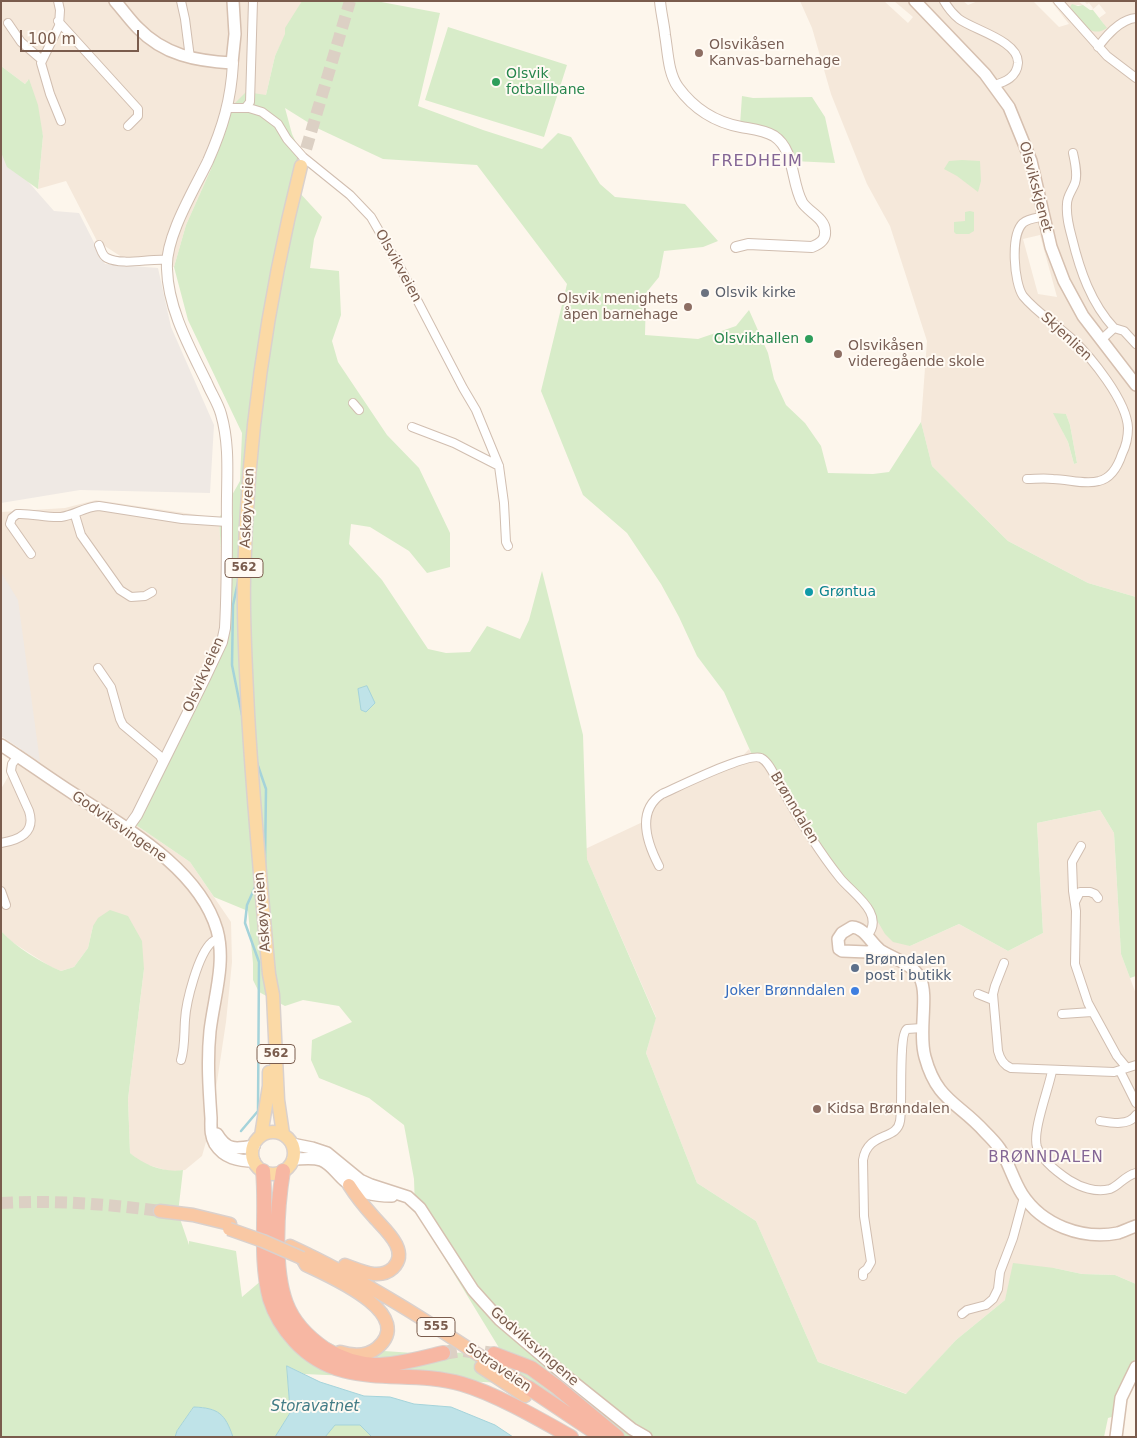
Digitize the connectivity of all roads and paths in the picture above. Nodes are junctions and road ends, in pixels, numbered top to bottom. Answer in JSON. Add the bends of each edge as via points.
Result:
{"nodes":[{"id":1,"x":58,"y":1,"type":"edge"},
{"id":2,"x":115,"y":1,"type":"edge"},
{"id":3,"x":180,"y":1,"type":"edge"},
{"id":4,"x":233,"y":1,"type":"edge"},
{"id":5,"x":253,"y":1,"type":"edge"},
{"id":6,"x":660,"y":1,"type":"edge"},
{"id":7,"x":915,"y":1,"type":"edge"},
{"id":8,"x":944,"y":1,"type":"edge"},
{"id":9,"x":1058,"y":1,"type":"edge"},
{"id":10,"x":1136,"y":18,"type":"edge"},
{"id":11,"x":58,"y":21,"type":"junction"},
{"id":12,"x":8,"y":23,"type":"dead end"},
{"id":13,"x":1098,"y":47,"type":"junction"},
{"id":14,"x":190,"y":58,"type":"junction"},
{"id":15,"x":42,"y":60,"type":"junction"},
{"id":16,"x":233,"y":63,"type":"junction"},
{"id":17,"x":1136,"y":78,"type":"edge"},
{"id":18,"x":994,"y":85,"type":"junction"},
{"id":19,"x":246,"y":107,"type":"junction"},
{"id":20,"x":228,"y":108,"type":"junction"},
{"id":21,"x":62,"y":121,"type":"dead end"},
{"id":22,"x":128,"y":126,"type":"dead end"},
{"id":23,"x":1073,"y":153,"type":"dead end"},
{"id":24,"x":301,"y":166,"type":"tunnel mouth"},
{"id":25,"x":1045,"y":216,"type":"junction"},
{"id":26,"x":99,"y":245,"type":"dead end"},
{"id":27,"x":736,"y":247,"type":"dead end"},
{"id":28,"x":167,"y":260,"type":"junction"},
{"id":29,"x":1114,"y":328,"type":"junction"},
{"id":30,"x":1101,"y":340,"type":"junction"},
{"id":31,"x":1136,"y":344,"type":"edge"},
{"id":32,"x":1136,"y":385,"type":"edge"},
{"id":33,"x":353,"y":403,"type":"dead end"},
{"id":34,"x":359,"y":410,"type":"dead end"},
{"id":35,"x":412,"y":426,"type":"dead end"},
{"id":36,"x":499,"y":466,"type":"junction"},
{"id":37,"x":1026,"y":480,"type":"dead end"},
{"id":38,"x":75,"y":514,"type":"junction"},
{"id":39,"x":227,"y":522,"type":"junction"},
{"id":40,"x":508,"y":546,"type":"dead end"},
{"id":41,"x":31,"y":554,"type":"dead end"},
{"id":42,"x":152,"y":592,"type":"dead end"},
{"id":43,"x":98,"y":668,"type":"dead end"},
{"id":44,"x":1,"y":746,"type":"edge"},
{"id":45,"x":18,"y":756,"type":"junction"},
{"id":46,"x":163,"y":762,"type":"junction"},
{"id":47,"x":127,"y":829,"type":"junction"},
{"id":48,"x":1,"y":843,"type":"edge"},
{"id":49,"x":1081,"y":846,"type":"dead end"},
{"id":50,"x":659,"y":866,"type":"dead end"},
{"id":51,"x":1,"y":891,"type":"edge"},
{"id":52,"x":1098,"y":898,"type":"dead end"},
{"id":53,"x":1075,"y":902,"type":"junction"},
{"id":54,"x":6,"y":904,"type":"dead end"},
{"id":55,"x":867,"y":936,"type":"junction"},
{"id":56,"x":218,"y":938,"type":"junction"},
{"id":57,"x":878,"y":948,"type":"junction"},
{"id":58,"x":1004,"y":963,"type":"dead end"},
{"id":59,"x":269,"y":974,"type":"junction"},
{"id":60,"x":978,"y":994,"type":"dead end"},
{"id":61,"x":993,"y":1000,"type":"junction"},
{"id":62,"x":1092,"y":1012,"type":"junction"},
{"id":63,"x":1062,"y":1014,"type":"dead end"},
{"id":64,"x":922,"y":1028,"type":"junction"},
{"id":65,"x":181,"y":1060,"type":"dead end"},
{"id":66,"x":1136,"y":1066,"type":"edge"},
{"id":67,"x":1124,"y":1070,"type":"junction"},
{"id":68,"x":1052,"y":1071,"type":"junction"},
{"id":69,"x":1136,"y":1103,"type":"edge"},
{"id":70,"x":1136,"y":1115,"type":"edge"},
{"id":71,"x":211,"y":1118,"type":"junction"},
{"id":72,"x":1100,"y":1122,"type":"dead end"},
{"id":73,"x":288,"y":1139,"type":"junction"},
{"id":74,"x":258,"y":1141,"type":"junction"},
{"id":75,"x":293,"y":1159,"type":"junction"},
{"id":76,"x":259,"y":1166,"type":"junction"},
{"id":77,"x":283,"y":1171,"type":"junction"},
{"id":78,"x":1136,"y":1173,"type":"edge"},
{"id":79,"x":349,"y":1185,"type":"junction"},
{"id":80,"x":408,"y":1192,"type":"junction"},
{"id":81,"x":1024,"y":1197,"type":"junction"},
{"id":82,"x":160,"y":1211,"type":"tunnel mouth"},
{"id":83,"x":229,"y":1226,"type":"junction"},
{"id":84,"x":1136,"y":1226,"type":"edge"},
{"id":85,"x":340,"y":1273,"type":"junction"},
{"id":86,"x":863,"y":1276,"type":"dead end"},
{"id":87,"x":962,"y":1314,"type":"dead end"},
{"id":88,"x":321,"y":1346,"type":"junction"},
{"id":89,"x":443,"y":1353,"type":"tunnel mouth"},
{"id":90,"x":494,"y":1354,"type":"tunnel mouth"},
{"id":91,"x":1136,"y":1367,"type":"edge"},
{"id":92,"x":526,"y":1392,"type":"junction"},
{"id":93,"x":1117,"y":1436,"type":"edge"},
{"id":94,"x":571,"y":1437,"type":"edge"},
{"id":95,"x":585,"y":1437,"type":"edge"},
{"id":96,"x":602,"y":1437,"type":"edge"},
{"id":97,"x":616,"y":1437,"type":"edge"},
{"id":98,"x":646,"y":1437,"type":"edge"}],
"edges":[{"from":1,"to":11,"type":"street"},
{"from":2,"to":14,"type":"main road","via":[[138,29],[159,46]]},
{"from":3,"to":14,"type":"street"},
{"from":4,"to":16,"type":"main road","via":[[236,34]]},
{"from":5,"to":19,"type":"street","via":[[250,102]]},
{"from":6,"to":27,"type":"street","via":[[668,58],[676,85],[708,116],[766,132],[781,142],[792,165],[802,202],[821,220],[825,229],[821,243],[812,247],[748,244]]},
{"from":7,"to":18,"type":"main road","name":"Olsvikskjenet"},
{"from":8,"to":18,"type":"street","via":[[959,19],[1015,51],[1018,57],[1014,73],[1006,82]]},
{"from":9,"to":13,"type":"street"},
{"from":10,"to":13,"type":"street","via":[[1126,21]]},
{"from":11,"to":15,"type":"street","via":[[59,26]]},
{"from":11,"to":22,"type":"street","via":[[138,109],[138,116]]},
{"from":12,"to":15,"type":"street","via":[[21,42]]},
{"from":13,"to":17,"type":"street"},
{"from":14,"to":16,"type":"main road"},
{"from":15,"to":21,"type":"street","via":[[50,94]]},
{"from":16,"to":20,"type":"street","name":"Olsvikveien"},
{"from":18,"to":25,"type":"main road","name":"Olsvikskjenet","via":[[1009,107],[1032,161]]},
{"from":19,"to":20,"type":"street","name":"Olsvikveien"},
{"from":19,"to":36,"type":"street","name":"Olsvikveien","via":[[262,112],[278,124],[303,157],[350,195],[370,217],[476,410]]},
{"from":20,"to":28,"type":"street","name":"Olsvikveien","via":[[208,161],[179,221]]},
{"from":23,"to":29,"type":"street","via":[[1076,182],[1066,202],[1069,229],[1083,277]]},
{"from":24,"to":59,"type":"main road","name":"Askøyveien","number":"562","via":[[284,232],[265,346],[250,464],[244,579],[251,762]]},
{"from":25,"to":30,"type":"main road","name":"Olsvikskjenet","via":[[1051,247],[1064,281]]},
{"from":25,"to":37,"type":"street","name":"Skjenlien","via":[[1028,220],[1020,227],[1016,239],[1015,256],[1022,295],[1072,338],[1103,374],[1123,409],[1128,429],[1123,453],[1107,478],[1097,482],[1052,478]]},
{"from":26,"to":28,"type":"street","via":[[107,258]]},
{"from":28,"to":39,"type":"street","name":"Olsvikveien","via":[[173,304],[220,411],[226,436]]},
{"from":29,"to":30,"type":"street"},
{"from":29,"to":31,"type":"street","via":[[1124,331]]},
{"from":30,"to":32,"type":"main road","name":"Olsvikskjenet"},
{"from":33,"to":34,"type":"street"},
{"from":35,"to":36,"type":"street"},
{"from":36,"to":40,"type":"street","name":"Olsvikveien"},
{"from":38,"to":39,"type":"street","via":[[98,506],[182,519]]},
{"from":38,"to":41,"type":"street","via":[[52,517],[17,514],[12,518],[10,524]]},
{"from":38,"to":42,"type":"street","via":[[81,535],[120,590],[131,597]]},
{"from":39,"to":46,"type":"street","name":"Olsvikveien","via":[[222,642]]},
{"from":43,"to":46,"type":"street","via":[[111,687],[123,725]]},
{"from":44,"to":45,"type":"main road","name":"Godviksvingene"},
{"from":45,"to":47,"type":"main road","name":"Godviksvingene"},
{"from":45,"to":48,"type":"street","via":[[11,771],[29,811],[30,822],[22,837]]},
{"from":46,"to":47,"type":"street","name":"Olsvikveien"},
{"from":47,"to":56,"type":"main road","name":"Godviksvingene","via":[[159,852],[190,883],[211,915]]},
{"from":49,"to":53,"type":"street","via":[[1072,862]]},
{"from":50,"to":55,"type":"street","name":"Brønndalen","via":[[646,835],[654,799],[739,760],[761,758],[770,766],[798,818],[827,861],[870,910],[873,924]]},
{"from":51,"to":54,"type":"street"},
{"from":52,"to":53,"type":"street","via":[[1085,891],[1080,892]]},
{"from":53,"to":62,"type":"street","via":[[1075,964]]},
{"from":55,"to":57,"type":"main road"},
{"from":55,"to":57,"type":"main road","via":[[859,928],[852,927],[838,939],[839,949],[850,953]]},
{"from":56,"to":65,"type":"street","via":[[205,952],[188,998]]},
{"from":56,"to":71,"type":"main road","name":"Godviksvingene","via":[[221,957],[208,1060]]},
{"from":57,"to":64,"type":"main road","via":[[911,968],[921,980]]},
{"from":58,"to":61,"type":"street"},
{"from":59,"to":73,"type":"main road","name":"Askøyveien","number":"562","via":[[273,994],[278,1100]]},
{"from":59,"to":74,"type":"main road","name":"Askøyveien","number":"562","via":[[269,1086]]},
{"from":60,"to":61,"type":"street"},
{"from":61,"to":68,"type":"street","via":[[999,1058],[1003,1063],[1011,1068]]},
{"from":62,"to":63,"type":"street"},
{"from":62,"to":67,"type":"street"},
{"from":64,"to":81,"type":"main road","via":[[925,1057],[936,1084],[1000,1150]]},
{"from":64,"to":86,"type":"street","via":[[907,1028],[904,1032],[900,1123],[893,1132],[873,1141],[864,1152],[863,1204],[871,1262]]},
{"from":66,"to":67,"type":"street"},
{"from":67,"to":68,"type":"street"},
{"from":67,"to":69,"type":"street"},
{"from":68,"to":78,"type":"street","via":[[1036,1141],[1047,1162],[1087,1188],[1108,1189]]},
{"from":70,"to":72,"type":"street","via":[[1128,1121]]},
{"from":71,"to":74,"type":"main road","name":"Godviksvingene","via":[[226,1145],[240,1148]]},
{"from":71,"to":76,"type":"main road","name":"Godviksvingene","via":[[212,1137],[221,1152]]},
{"from":73,"to":74,"type":"main road","via":[[270,1132]]},
{"from":73,"to":75,"type":"main road","number":"562","via":[[294,1151]]},
{"from":73,"to":80,"type":"main road","name":"Godviksvingene","via":[[327,1154],[371,1185]]},
{"from":74,"to":76,"type":"main road","number":"562","via":[[252,1154]]},
{"from":75,"to":77,"type":"main road"},
{"from":75,"to":79,"type":"main road","via":[[322,1161]]},
{"from":76,"to":77,"type":"main road","via":[[273,1174]]},
{"from":76,"to":94,"type":"highway","via":[[267,1286],[274,1311],[299,1346],[323,1364],[350,1372],[463,1384]]},
{"from":77,"to":88,"type":"highway","number":"555","via":[[278,1227],[281,1282],[292,1314],[306,1334]]},
{"from":79,"to":80,"type":"main road","via":[[366,1194],[390,1196]]},
{"from":79,"to":85,"type":"highway","number":"555","via":[[393,1239],[398,1253],[394,1267],[381,1274]]},
{"from":80,"to":98,"type":"main road","name":"Godviksvingene","via":[[408,1197],[420,1208],[473,1290],[500,1320],[567,1377]]},
{"from":81,"to":84,"type":"main road","via":[[1054,1223],[1073,1231],[1095,1235],[1119,1233]]},
{"from":81,"to":87,"type":"street","via":[[994,1299]]},
{"from":82,"to":83,"type":"highway","number":"555"},
{"from":83,"to":85,"type":"highway","number":"555","via":[[287,1245]]},
{"from":83,"to":85,"type":"highway","number":"555","bridge":true,"via":[[302,1258],[306,1265]]},
{"from":85,"to":88,"type":"highway","number":"555","via":[[378,1308],[387,1325],[386,1338],[373,1351],[350,1356]]},
{"from":85,"to":92,"type":"highway","name":"Sotraveien","number":"555","via":[[434,1325]]},
{"from":88,"to":89,"type":"highway","number":"555","via":[[347,1360],[377,1365]]},
{"from":90,"to":97,"type":"highway","via":[[531,1368]]},
{"from":91,"to":93,"type":"main road","via":[[1121,1398]]},
{"from":92,"to":95,"type":"highway","name":"Sotraveien","number":"555"},
{"from":92,"to":96,"type":"highway","name":"Sotraveien","number":"555"}]}
